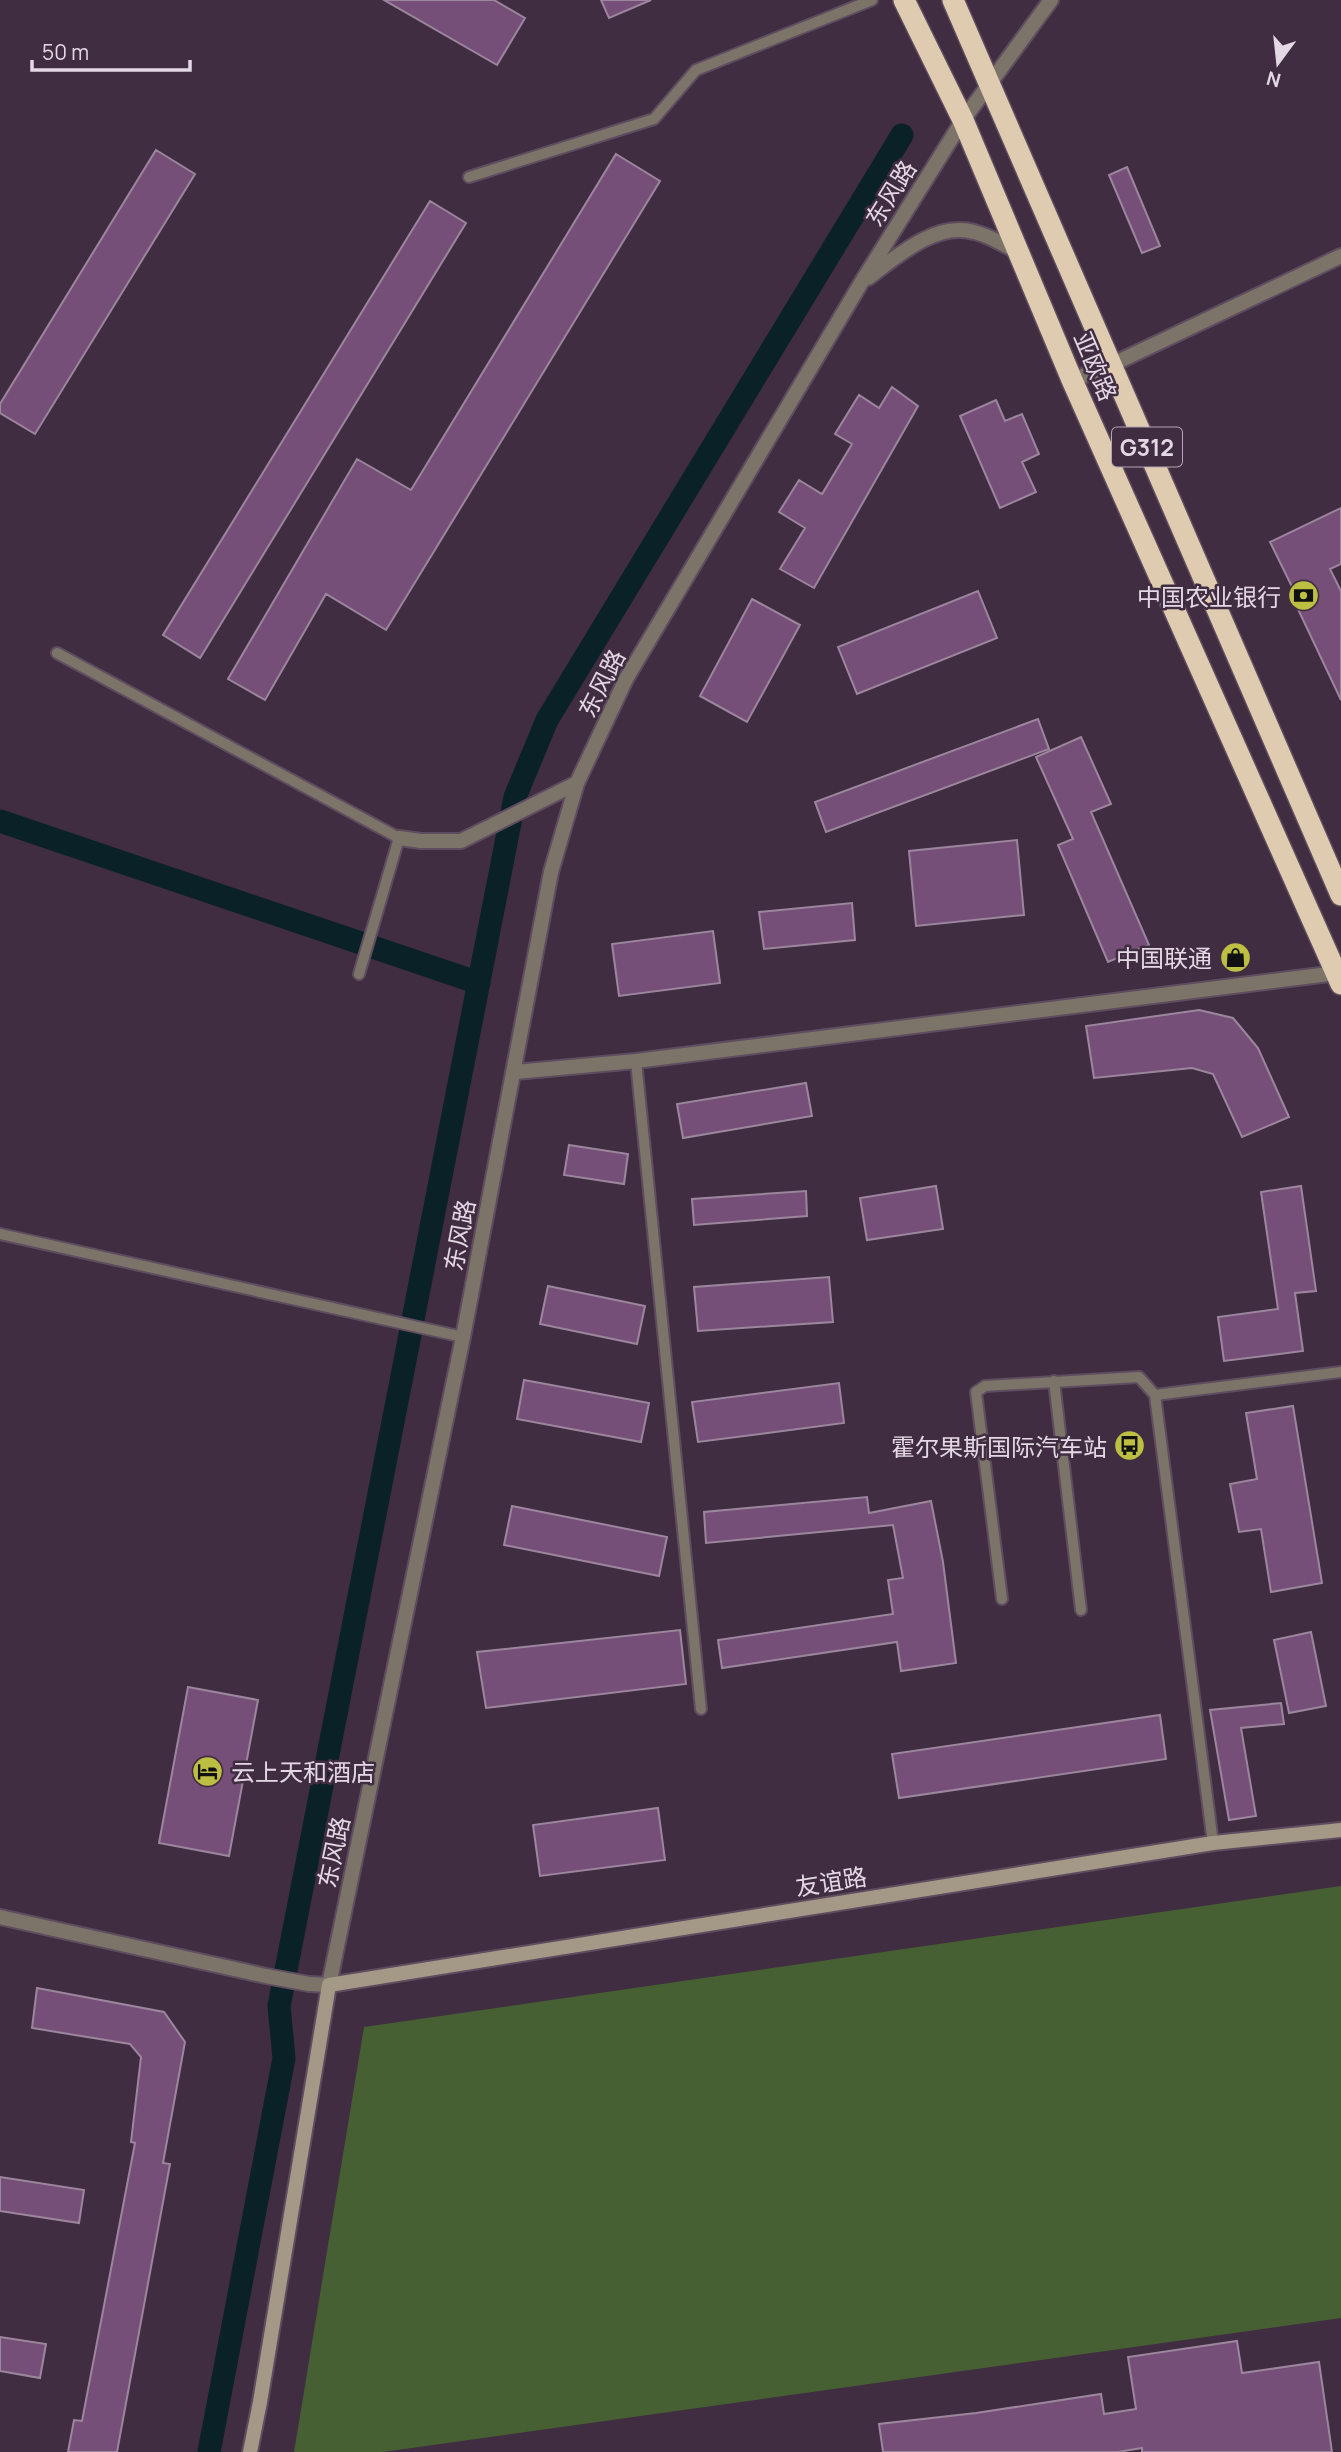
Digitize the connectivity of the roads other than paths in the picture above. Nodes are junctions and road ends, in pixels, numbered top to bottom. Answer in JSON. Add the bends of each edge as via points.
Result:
{"nodes":[{"id":1,"x":872,"y":0,"type":"edge"},
{"id":2,"x":904,"y":0,"type":"edge"},
{"id":3,"x":953,"y":0,"type":"edge"},
{"id":4,"x":1051,"y":0,"type":"edge"},
{"id":5,"x":990,"y":83,"type":"junction"},
{"id":6,"x":963,"y":120,"type":"junction"},
{"id":7,"x":469,"y":177,"type":"dead end"},
{"id":8,"x":1019,"y":253,"type":"junction"},
{"id":9,"x":1341,"y":256,"type":"edge"},
{"id":10,"x":861,"y":284,"type":"junction"},
{"id":11,"x":1111,"y":365,"type":"junction"},
{"id":12,"x":1073,"y":380,"type":"junction"},
{"id":13,"x":57,"y":653,"type":"dead end"},
{"id":14,"x":577,"y":783,"type":"junction"},
{"id":15,"x":399,"y":838,"type":"junction"},
{"id":16,"x":1341,"y":895,"type":"edge"},
{"id":17,"x":359,"y":974,"type":"dead end"},
{"id":18,"x":1339,"y":978,"type":"edge"},
{"id":19,"x":636,"y":1061,"type":"junction"},
{"id":20,"x":514,"y":1072,"type":"junction"},
{"id":21,"x":0,"y":1234,"type":"edge"},
{"id":22,"x":463,"y":1337,"type":"junction"},
{"id":23,"x":1341,"y":1372,"type":"edge"},
{"id":24,"x":1054,"y":1381,"type":"junction"},
{"id":25,"x":1156,"y":1395,"type":"junction"},
{"id":26,"x":1002,"y":1599,"type":"dead end"},
{"id":27,"x":1081,"y":1610,"type":"dead end"},
{"id":28,"x":701,"y":1709,"type":"dead end"},
{"id":29,"x":1341,"y":1830,"type":"edge"},
{"id":30,"x":1213,"y":1843,"type":"junction"},
{"id":31,"x":0,"y":1917,"type":"edge"},
{"id":32,"x":329,"y":1985,"type":"junction"},
{"id":33,"x":250,"y":2452,"type":"edge"}],
"edges":[{"from":1,"to":7,"type":"lane","via":[[696,70],[654,119]]},
{"from":2,"to":6,"type":"highway","name":"亚欧路","number":"G312"},
{"from":3,"to":5,"type":"highway","name":"亚欧路","number":"G312"},
{"from":4,"to":5,"type":"street","name":"东风路"},
{"from":5,"to":6,"type":"street","name":"东风路"},
{"from":5,"to":11,"type":"highway","name":"亚欧路","number":"G312"},
{"from":6,"to":8,"type":"highway","name":"亚欧路","number":"G312"},
{"from":6,"to":10,"type":"street","name":"东风路"},
{"from":8,"to":10,"type":"street","via":[[974,232],[955,230],[906,250]]},
{"from":8,"to":12,"type":"highway","name":"亚欧路","number":"G312"},
{"from":9,"to":11,"type":"street"},
{"from":10,"to":14,"type":"street","name":"东风路","via":[[626,679]]},
{"from":11,"to":12,"type":"street"},
{"from":11,"to":16,"type":"highway","name":"亚欧路","number":"G312"},
{"from":12,"to":18,"type":"highway","name":"亚欧路","number":"G312"},
{"from":13,"to":15,"type":"lane"},
{"from":14,"to":15,"type":"street","via":[[461,841]]},
{"from":14,"to":20,"type":"street","name":"东风路","via":[[551,872]]},
{"from":15,"to":17,"type":"lane"},
{"from":18,"to":19,"type":"street"},
{"from":19,"to":20,"type":"street"},
{"from":19,"to":28,"type":"lane"},
{"from":20,"to":22,"type":"street","name":"东风路"},
{"from":21,"to":22,"type":"lane"},
{"from":22,"to":32,"type":"street","name":"东风路"},
{"from":23,"to":25,"type":"lane"},
{"from":24,"to":25,"type":"lane","via":[[1136,1376]]},
{"from":24,"to":26,"type":"lane","via":[[985,1386],[975,1396]]},
{"from":24,"to":27,"type":"lane"},
{"from":25,"to":30,"type":"lane"},
{"from":29,"to":30,"type":"street","name":"友谊路"},
{"from":30,"to":32,"type":"street","name":"友谊路"},
{"from":31,"to":32,"type":"street","via":[[266,1976]]},
{"from":32,"to":33,"type":"street","name":"东风路"}]}
